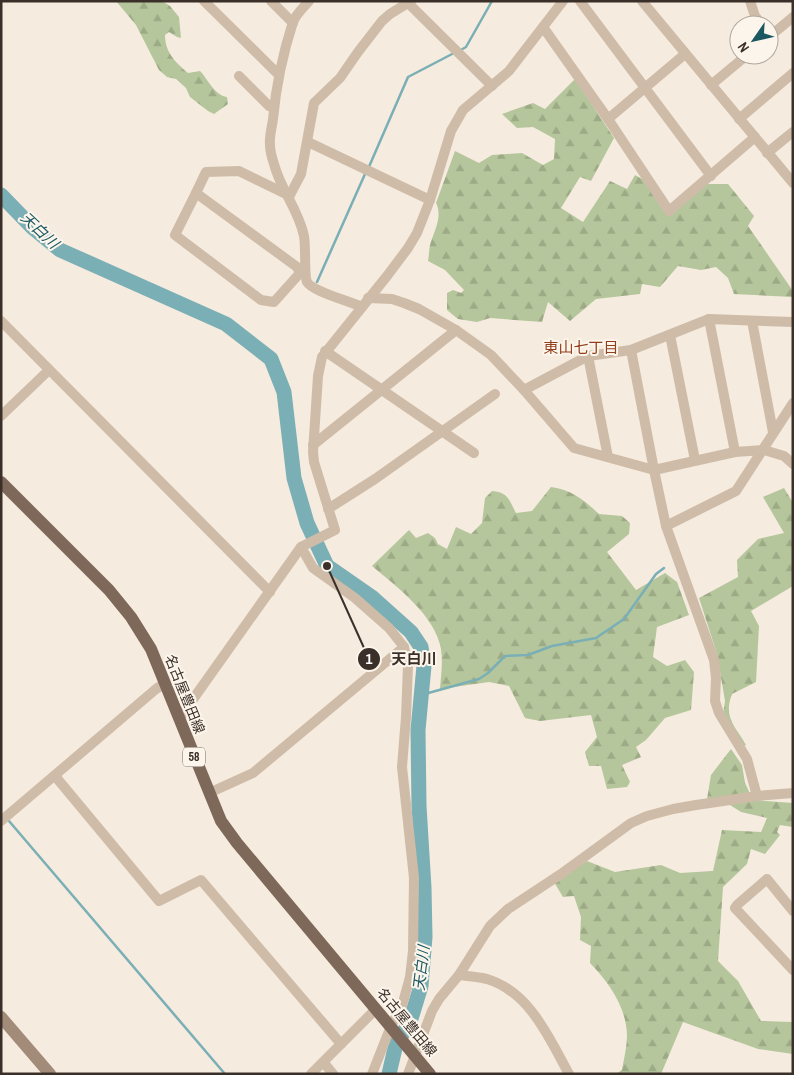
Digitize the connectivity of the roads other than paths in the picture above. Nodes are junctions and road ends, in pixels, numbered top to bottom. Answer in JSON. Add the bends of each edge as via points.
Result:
{"nodes":[{"id":1,"x":204,"y":1,"type":"edge"},
{"id":2,"x":271,"y":1,"type":"edge"},
{"id":3,"x":309,"y":1,"type":"edge"},
{"id":4,"x":563,"y":1,"type":"edge"},
{"id":5,"x":580,"y":1,"type":"edge"},
{"id":6,"x":642,"y":1,"type":"edge"},
{"id":7,"x":750,"y":1,"type":"edge"},
{"id":8,"x":409,"y":2,"type":"edge"},
{"id":9,"x":755,"y":15,"type":"edge"},
{"id":10,"x":793,"y":17,"type":"edge"},
{"id":11,"x":293,"y":22,"type":"junction"},
{"id":12,"x":543,"y":27,"type":"junction"},
{"id":13,"x":779,"y":28,"type":"edge"},
{"id":14,"x":685,"y":54,"type":"junction"},
{"id":15,"x":735,"y":65,"type":"edge"},
{"id":16,"x":793,"y":73,"type":"edge"},
{"id":17,"x":280,"y":75,"type":"junction"},
{"id":18,"x":239,"y":76,"type":"dead end"},
{"id":19,"x":711,"y":85,"type":"junction"},
{"id":20,"x":492,"y":86,"type":"junction"},
{"id":21,"x":645,"y":88,"type":"junction"},
{"id":22,"x":274,"y":107,"type":"junction"},
{"id":23,"x":608,"y":119,"type":"junction"},
{"id":24,"x":739,"y":119,"type":"junction"},
{"id":25,"x":793,"y":132,"type":"edge"},
{"id":26,"x":754,"y":137,"type":"junction"},
{"id":27,"x":308,"y":142,"type":"junction"},
{"id":28,"x":767,"y":153,"type":"junction"},
{"id":29,"x":711,"y":176,"type":"junction"},
{"id":30,"x":793,"y":183,"type":"edge"},
{"id":31,"x":196,"y":193,"type":"junction"},
{"id":32,"x":287,"y":195,"type":"junction"},
{"id":33,"x":430,"y":200,"type":"junction"},
{"id":34,"x":302,"y":274,"type":"junction"},
{"id":35,"x":365,"y":303,"type":"junction"},
{"id":36,"x":709,"y":319,"type":"junction"},
{"id":37,"x":752,"y":321,"type":"junction"},
{"id":38,"x":1,"y":322,"type":"edge"},
{"id":39,"x":793,"y":322,"type":"edge"},
{"id":40,"x":456,"y":330,"type":"junction"},
{"id":41,"x":670,"y":335,"type":"junction"},
{"id":42,"x":631,"y":350,"type":"junction"},
{"id":43,"x":325,"y":351,"type":"junction"},
{"id":44,"x":588,"y":356,"type":"junction"},
{"id":45,"x":49,"y":370,"type":"junction"},
{"id":46,"x":382,"y":390,"type":"junction"},
{"id":47,"x":524,"y":390,"type":"junction"},
{"id":48,"x":495,"y":394,"type":"dead end"},
{"id":49,"x":793,"y":403,"type":"edge"},
{"id":50,"x":1,"y":416,"type":"edge"},
{"id":51,"x":444,"y":432,"type":"junction"},
{"id":52,"x":773,"y":432,"type":"junction"},
{"id":53,"x":313,"y":445,"type":"junction"},
{"id":54,"x":764,"y":450,"type":"junction"},
{"id":55,"x":735,"y":452,"type":"junction"},
{"id":56,"x":474,"y":453,"type":"dead end"},
{"id":57,"x":608,"y":457,"type":"junction"},
{"id":58,"x":695,"y":460,"type":"junction"},
{"id":59,"x":793,"y":464,"type":"edge"},
{"id":60,"x":654,"y":470,"type":"junction"},
{"id":61,"x":1,"y":482,"type":"edge"},
{"id":62,"x":328,"y":509,"type":"junction"},
{"id":63,"x":666,"y":526,"type":"junction"},
{"id":64,"x":301,"y":546,"type":"junction"},
{"id":65,"x":270,"y":592,"type":"junction"},
{"id":66,"x":404,"y":648,"type":"junction"},
{"id":67,"x":165,"y":683,"type":"junction"},
{"id":68,"x":179,"y":719,"type":"junction"},
{"id":69,"x":55,"y":776,"type":"junction"},
{"id":70,"x":209,"y":793,"type":"junction"},
{"id":71,"x":793,"y":793,"type":"edge"},
{"id":72,"x":757,"y":796,"type":"junction"},
{"id":73,"x":1,"y":821,"type":"edge"},
{"id":74,"x":793,"y":911,"type":"edge"},
{"id":75,"x":793,"y":970,"type":"edge"},
{"id":76,"x":459,"y":975,"type":"junction"},
{"id":77,"x":376,"y":1009,"type":"junction"},
{"id":78,"x":1,"y":1017,"type":"edge"},
{"id":79,"x":393,"y":1028,"type":"junction"},
{"id":80,"x":341,"y":1044,"type":"junction"},
{"id":81,"x":413,"y":1053,"type":"junction"},
{"id":82,"x":324,"y":1063,"type":"junction"},
{"id":83,"x":50,"y":1074,"type":"edge"},
{"id":84,"x":311,"y":1074,"type":"edge"},
{"id":85,"x":333,"y":1074,"type":"edge"},
{"id":86,"x":372,"y":1074,"type":"edge"},
{"id":87,"x":408,"y":1074,"type":"edge"},
{"id":88,"x":430,"y":1074,"type":"edge"},
{"id":89,"x":569,"y":1074,"type":"edge"}],
"edges":[{"from":1,"to":17,"type":"street"},
{"from":2,"to":11,"type":"street"},
{"from":3,"to":11,"type":"street"},
{"from":4,"to":12,"type":"street"},
{"from":5,"to":21,"type":"street"},
{"from":6,"to":14,"type":"street"},
{"from":7,"to":9,"type":"street"},
{"from":8,"to":20,"type":"street"},
{"from":8,"to":27,"type":"street","via":[[382,21],[340,78],[317,98],[312,109]]},
{"from":10,"to":13,"type":"street"},
{"from":11,"to":17,"type":"street"},
{"from":12,"to":20,"type":"street","via":[[509,71]]},
{"from":12,"to":23,"type":"street"},
{"from":14,"to":19,"type":"street"},
{"from":14,"to":21,"type":"street"},
{"from":15,"to":19,"type":"street"},
{"from":16,"to":24,"type":"street"},
{"from":17,"to":22,"type":"street"},
{"from":18,"to":22,"type":"street","via":[[269,106]]},
{"from":19,"to":24,"type":"street"},
{"from":20,"to":33,"type":"street","via":[[463,110],[451,131]]},
{"from":21,"to":23,"type":"street"},
{"from":21,"to":29,"type":"street"},
{"from":22,"to":32,"type":"street","via":[[270,145],[280,184]]},
{"from":23,"to":29,"type":"street","via":[[669,211]]},
{"from":24,"to":26,"type":"street"},
{"from":25,"to":28,"type":"street"},
{"from":26,"to":28,"type":"street"},
{"from":26,"to":29,"type":"street"},
{"from":27,"to":32,"type":"street","via":[[301,174]]},
{"from":27,"to":33,"type":"street"},
{"from":28,"to":30,"type":"street"},
{"from":31,"to":32,"type":"street","via":[[206,172],[239,171]]},
{"from":31,"to":34,"type":"street","via":[[297,267]]},
{"from":31,"to":34,"type":"street","via":[[175,235],[261,300],[274,302]]},
{"from":32,"to":34,"type":"street","via":[[304,237],[306,266]]},
{"from":33,"to":35,"type":"street","via":[[408,248]]},
{"from":34,"to":35,"type":"street","via":[[319,290]]},
{"from":35,"to":40,"type":"street","via":[[392,299],[419,309]]},
{"from":35,"to":43,"type":"street"},
{"from":36,"to":37,"type":"street"},
{"from":36,"to":41,"type":"street"},
{"from":36,"to":55,"type":"street"},
{"from":37,"to":39,"type":"street"},
{"from":37,"to":52,"type":"street"},
{"from":38,"to":45,"type":"street"},
{"from":40,"to":46,"type":"street"},
{"from":40,"to":47,"type":"street","via":[[491,356]]},
{"from":41,"to":42,"type":"street"},
{"from":41,"to":58,"type":"street"},
{"from":42,"to":44,"type":"street"},
{"from":42,"to":60,"type":"street"},
{"from":43,"to":46,"type":"street"},
{"from":43,"to":53,"type":"street","via":[[318,376]]},
{"from":44,"to":47,"type":"street"},
{"from":44,"to":57,"type":"street"},
{"from":45,"to":50,"type":"street"},
{"from":45,"to":65,"type":"street"},
{"from":46,"to":51,"type":"street"},
{"from":46,"to":53,"type":"street"},
{"from":47,"to":57,"type":"street","via":[[574,448]]},
{"from":48,"to":51,"type":"street"},
{"from":49,"to":52,"type":"street"},
{"from":51,"to":56,"type":"street"},
{"from":51,"to":62,"type":"street"},
{"from":52,"to":54,"type":"street"},
{"from":53,"to":62,"type":"street","via":[[314,462]]},
{"from":54,"to":55,"type":"street"},
{"from":54,"to":59,"type":"street","via":[[784,456]]},
{"from":54,"to":63,"type":"street","via":[[736,491]]},
{"from":55,"to":58,"type":"street"},
{"from":57,"to":60,"type":"street"},
{"from":58,"to":60,"type":"street"},
{"from":60,"to":63,"type":"street"},
{"from":61,"to":67,"type":"main road","name":"名古屋豊田線","number":"58","via":[[110,590],[151,649]]},
{"from":62,"to":64,"type":"street","via":[[335,530]]},
{"from":63,"to":72,"type":"street","via":[[714,660],[715,702],[747,759]]},
{"from":64,"to":65,"type":"street"},
{"from":64,"to":66,"type":"street","via":[[313,568],[370,611]]},
{"from":65,"to":68,"type":"street"},
{"from":66,"to":70,"type":"street","via":[[253,773]]},
{"from":66,"to":79,"type":"street","via":[[408,692],[402,767],[414,878],[413,951],[408,987]]},
{"from":67,"to":68,"type":"main road","name":"名古屋豊田線","number":"58"},
{"from":67,"to":69,"type":"street"},
{"from":68,"to":70,"type":"main road","name":"名古屋豊田線","number":"58"},
{"from":69,"to":73,"type":"street"},
{"from":69,"to":80,"type":"street","via":[[159,900],[201,880]]},
{"from":70,"to":77,"type":"main road","name":"名古屋豊田線","number":"58","via":[[221,821],[237,844]]},
{"from":71,"to":72,"type":"street"},
{"from":72,"to":76,"type":"street","via":[[673,809],[631,823],[498,917]]},
{"from":74,"to":75,"type":"street","via":[[767,879],[735,908]]},
{"from":76,"to":81,"type":"street","via":[[432,1011]]},
{"from":76,"to":89,"type":"street","via":[[500,984],[527,1004]]},
{"from":77,"to":79,"type":"main road","name":"名古屋豊田線","number":"58"},
{"from":77,"to":80,"type":"street"},
{"from":78,"to":83,"type":"street"},
{"from":79,"to":81,"type":"main road","name":"名古屋豊田線","number":"58"},
{"from":79,"to":86,"type":"street"},
{"from":80,"to":82,"type":"street"},
{"from":81,"to":87,"type":"street"},
{"from":81,"to":88,"type":"main road","name":"名古屋豊田線","number":"58"},
{"from":82,"to":84,"type":"street"},
{"from":82,"to":85,"type":"street"}]}
